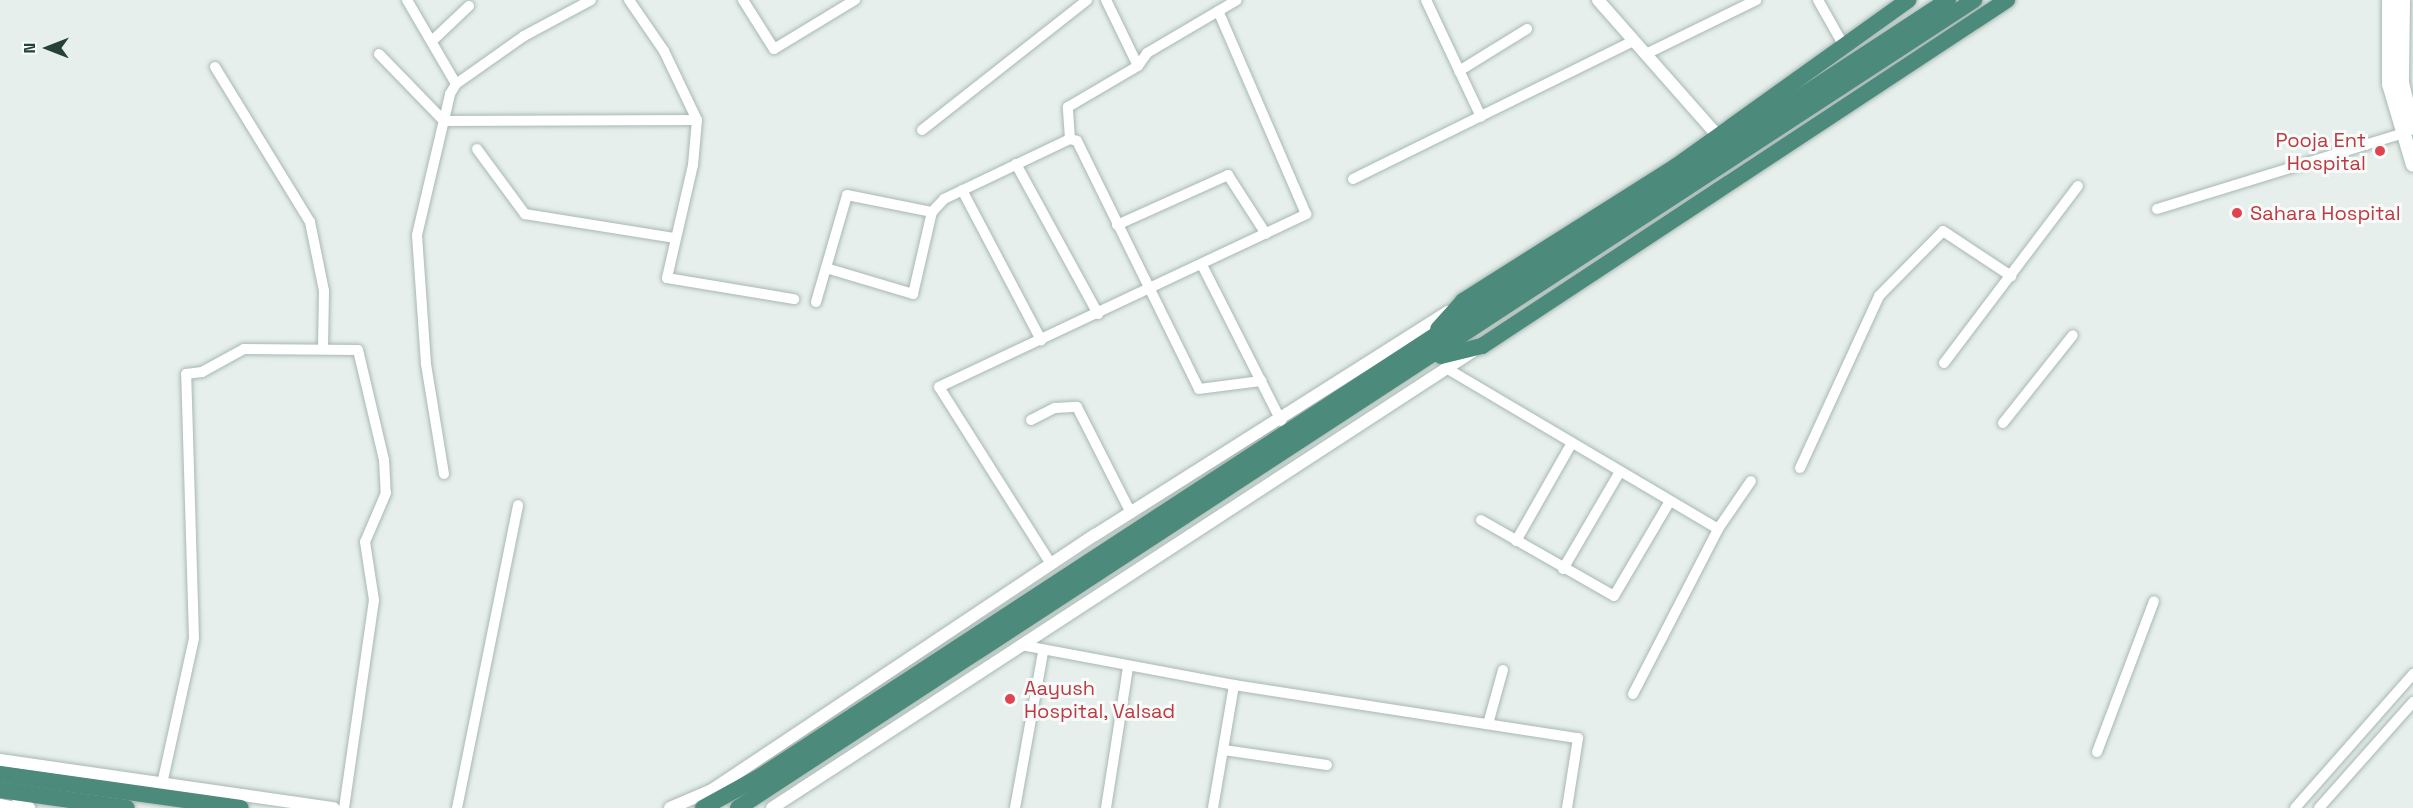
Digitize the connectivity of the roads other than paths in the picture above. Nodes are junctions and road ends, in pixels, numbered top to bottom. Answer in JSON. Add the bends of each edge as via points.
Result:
{"nodes":[{"id":1,"x":407,"y":0,"type":"edge"},
{"id":2,"x":591,"y":0,"type":"edge"},
{"id":3,"x":628,"y":0,"type":"edge"},
{"id":4,"x":743,"y":0,"type":"edge"},
{"id":5,"x":855,"y":0,"type":"edge"},
{"id":6,"x":1087,"y":0,"type":"edge"},
{"id":7,"x":1106,"y":0,"type":"edge"},
{"id":8,"x":1237,"y":0,"type":"edge"},
{"id":9,"x":1426,"y":0,"type":"edge"},
{"id":10,"x":1598,"y":0,"type":"edge"},
{"id":11,"x":1756,"y":0,"type":"edge"},
{"id":12,"x":1818,"y":0,"type":"edge"},
{"id":13,"x":1908,"y":0,"type":"edge"},
{"id":14,"x":1948,"y":0,"type":"edge"},
{"id":15,"x":1974,"y":0,"type":"edge"},
{"id":16,"x":2007,"y":0,"type":"edge"},
{"id":17,"x":2390,"y":0,"type":"edge"},
{"id":18,"x":2403,"y":0,"type":"edge"},
{"id":19,"x":469,"y":6,"type":"dead end"},
{"id":20,"x":1923,"y":7,"type":"edge"},
{"id":21,"x":1218,"y":11,"type":"junction"},
{"id":22,"x":1527,"y":29,"type":"dead end"},
{"id":23,"x":432,"y":41,"type":"junction"},
{"id":24,"x":1634,"y":41,"type":"junction"},
{"id":25,"x":1844,"y":46,"type":"junction"},
{"id":26,"x":379,"y":54,"type":"dead end"},
{"id":27,"x":1646,"y":54,"type":"junction"},
{"id":28,"x":1138,"y":66,"type":"junction"},
{"id":29,"x":215,"y":67,"type":"dead end"},
{"id":30,"x":1459,"y":71,"type":"junction"},
{"id":31,"x":456,"y":84,"type":"junction"},
{"id":32,"x":2408,"y":100,"type":"edge"},
{"id":33,"x":1481,"y":117,"type":"junction"},
{"id":34,"x":444,"y":120,"type":"junction"},
{"id":35,"x":697,"y":120,"type":"junction"},
{"id":36,"x":922,"y":130,"type":"dead end"},
{"id":37,"x":2407,"y":131,"type":"edge"},
{"id":38,"x":1718,"y":136,"type":"junction"},
{"id":39,"x":1070,"y":139,"type":"junction"},
{"id":40,"x":477,"y":149,"type":"dead end"},
{"id":41,"x":1016,"y":164,"type":"junction"},
{"id":42,"x":2413,"y":165,"type":"edge"},
{"id":43,"x":1353,"y":179,"type":"dead end"},
{"id":44,"x":2078,"y":186,"type":"dead end"},
{"id":45,"x":962,"y":190,"type":"junction"},
{"id":46,"x":2157,"y":208,"type":"dead end"},
{"id":47,"x":932,"y":212,"type":"junction"},
{"id":48,"x":1117,"y":225,"type":"junction"},
{"id":49,"x":1266,"y":234,"type":"junction"},
{"id":50,"x":675,"y":238,"type":"junction"},
{"id":51,"x":1202,"y":266,"type":"junction"},
{"id":52,"x":826,"y":268,"type":"junction"},
{"id":53,"x":2011,"y":276,"type":"junction"},
{"id":54,"x":1148,"y":291,"type":"junction"},
{"id":55,"x":794,"y":299,"type":"dead end"},
{"id":56,"x":816,"y":302,"type":"dead end"},
{"id":57,"x":1464,"y":302,"type":"junction"},
{"id":58,"x":1098,"y":314,"type":"junction"},
{"id":59,"x":2073,"y":335,"type":"dead end"},
{"id":60,"x":1041,"y":340,"type":"junction"},
{"id":61,"x":1482,"y":346,"type":"junction"},
{"id":62,"x":323,"y":347,"type":"junction"},
{"id":63,"x":1423,"y":354,"type":"junction"},
{"id":64,"x":1944,"y":363,"type":"dead end"},
{"id":65,"x":1446,"y":368,"type":"junction"},
{"id":66,"x":1261,"y":381,"type":"junction"},
{"id":67,"x":1032,"y":420,"type":"dead end"},
{"id":68,"x":1281,"y":421,"type":"junction"},
{"id":69,"x":2003,"y":423,"type":"dead end"},
{"id":70,"x":1572,"y":443,"type":"junction"},
{"id":71,"x":1800,"y":468,"type":"dead end"},
{"id":72,"x":1620,"y":473,"type":"junction"},
{"id":73,"x":444,"y":474,"type":"dead end"},
{"id":74,"x":1751,"y":481,"type":"dead end"},
{"id":75,"x":1670,"y":501,"type":"junction"},
{"id":76,"x":1148,"y":502,"type":"junction"},
{"id":77,"x":518,"y":505,"type":"dead end"},
{"id":78,"x":1131,"y":513,"type":"junction"},
{"id":79,"x":1157,"y":519,"type":"junction"},
{"id":80,"x":1481,"y":520,"type":"dead end"},
{"id":81,"x":1718,"y":529,"type":"junction"},
{"id":82,"x":1516,"y":541,"type":"junction"},
{"id":83,"x":1051,"y":564,"type":"junction"},
{"id":84,"x":1563,"y":569,"type":"junction"},
{"id":85,"x":2154,"y":601,"type":"dead end"},
{"id":86,"x":1022,"y":645,"type":"junction"},
{"id":87,"x":1043,"y":652,"type":"junction"},
{"id":88,"x":1128,"y":667,"type":"junction"},
{"id":89,"x":1503,"y":670,"type":"dead end"},
{"id":90,"x":2413,"y":674,"type":"edge"},
{"id":91,"x":1234,"y":686,"type":"junction"},
{"id":92,"x":1634,"y":693,"type":"dead end"},
{"id":93,"x":2413,"y":702,"type":"edge"},
{"id":94,"x":1488,"y":724,"type":"junction"},
{"id":95,"x":1224,"y":750,"type":"junction"},
{"id":96,"x":2097,"y":752,"type":"dead end"},
{"id":97,"x":0,"y":760,"type":"edge"},
{"id":98,"x":1327,"y":765,"type":"dead end"},
{"id":99,"x":0,"y":774,"type":"edge"},
{"id":100,"x":162,"y":784,"type":"junction"},
{"id":101,"x":6,"y":791,"type":"edge"},
{"id":102,"x":0,"y":805,"type":"edge"},
{"id":103,"x":16,"y":808,"type":"edge"},
{"id":104,"x":29,"y":808,"type":"edge"},
{"id":105,"x":127,"y":808,"type":"edge"},
{"id":106,"x":241,"y":808,"type":"edge"},
{"id":107,"x":334,"y":808,"type":"edge"},
{"id":108,"x":344,"y":808,"type":"edge"},
{"id":109,"x":457,"y":808,"type":"edge"},
{"id":110,"x":670,"y":808,"type":"edge"},
{"id":111,"x":703,"y":808,"type":"edge"},
{"id":112,"x":738,"y":808,"type":"edge"},
{"id":113,"x":772,"y":808,"type":"edge"},
{"id":114,"x":1015,"y":808,"type":"edge"},
{"id":115,"x":1106,"y":808,"type":"edge"},
{"id":116,"x":1213,"y":808,"type":"edge"},
{"id":117,"x":1567,"y":808,"type":"edge"},
{"id":118,"x":2295,"y":808,"type":"edge"},
{"id":119,"x":2319,"y":808,"type":"edge"}],
"edges":[{"from":1,"to":23,"type":"street"},
{"from":2,"to":31,"type":"street","via":[[524,36]]},
{"from":3,"to":35,"type":"street","via":[[664,51]]},
{"from":4,"to":5,"type":"street","via":[[774,49]]},
{"from":6,"to":36,"type":"street"},
{"from":7,"to":28,"type":"street"},
{"from":8,"to":21,"type":"street"},
{"from":9,"to":30,"type":"street"},
{"from":10,"to":24,"type":"street"},
{"from":11,"to":27,"type":"street"},
{"from":12,"to":25,"type":"street"},
{"from":13,"to":25,"type":"highway"},
{"from":14,"to":20,"type":"highway"},
{"from":15,"to":63,"type":"highway"},
{"from":16,"to":61,"type":"highway"},
{"from":17,"to":37,"type":"main road","via":[[2390,84]]},
{"from":18,"to":32,"type":"main road"},
{"from":19,"to":23,"type":"street"},
{"from":20,"to":63,"type":"highway"},
{"from":21,"to":28,"type":"street","via":[[1147,53]]},
{"from":21,"to":49,"type":"street","via":[[1308,208],[1306,214]]},
{"from":22,"to":30,"type":"street"},
{"from":23,"to":31,"type":"street"},
{"from":24,"to":27,"type":"street"},
{"from":24,"to":33,"type":"street"},
{"from":25,"to":38,"type":"highway"},
{"from":26,"to":34,"type":"street"},
{"from":27,"to":38,"type":"street"},
{"from":28,"to":39,"type":"street","via":[[1068,107]]},
{"from":29,"to":62,"type":"street","via":[[310,222],[324,291]]},
{"from":30,"to":33,"type":"street"},
{"from":31,"to":34,"type":"street"},
{"from":32,"to":37,"type":"main road"},
{"from":33,"to":43,"type":"street"},
{"from":34,"to":35,"type":"street"},
{"from":34,"to":73,"type":"street","via":[[417,235],[426,364]]},
{"from":35,"to":50,"type":"street","via":[[693,165]]},
{"from":37,"to":42,"type":"main road"},
{"from":37,"to":46,"type":"street"},
{"from":38,"to":57,"type":"highway"},
{"from":39,"to":41,"type":"street"},
{"from":39,"to":48,"type":"street","via":[[1077,141]]},
{"from":40,"to":50,"type":"street","via":[[525,214]]},
{"from":41,"to":45,"type":"street"},
{"from":41,"to":58,"type":"street"},
{"from":44,"to":53,"type":"street"},
{"from":45,"to":47,"type":"street"},
{"from":45,"to":60,"type":"street"},
{"from":47,"to":52,"type":"street","via":[[847,195]]},
{"from":47,"to":52,"type":"street","via":[[913,294]]},
{"from":48,"to":49,"type":"street","via":[[1228,175]]},
{"from":48,"to":54,"type":"street"},
{"from":49,"to":51,"type":"street"},
{"from":50,"to":55,"type":"street","via":[[667,278]]},
{"from":51,"to":54,"type":"street"},
{"from":51,"to":66,"type":"street"},
{"from":52,"to":56,"type":"street"},
{"from":53,"to":64,"type":"street"},
{"from":53,"to":71,"type":"street","via":[[1943,231],[1878,296]]},
{"from":54,"to":58,"type":"street"},
{"from":54,"to":66,"type":"street","via":[[1199,389]]},
{"from":57,"to":63,"type":"highway"},
{"from":57,"to":68,"type":"street"},
{"from":58,"to":60,"type":"street"},
{"from":59,"to":69,"type":"street"},
{"from":60,"to":83,"type":"street","via":[[939,387]]},
{"from":61,"to":63,"type":"highway"},
{"from":61,"to":65,"type":"street"},
{"from":62,"to":100,"type":"street","via":[[244,349],[202,372],[186,374],[194,638]]},
{"from":62,"to":108,"type":"street","via":[[358,350],[385,471],[386,493],[364,542],[374,600]]},
{"from":63,"to":79,"type":"highway"},
{"from":63,"to":112,"type":"highway"},
{"from":65,"to":70,"type":"street"},
{"from":65,"to":86,"type":"street"},
{"from":66,"to":68,"type":"street"},
{"from":67,"to":78,"type":"street","via":[[1055,408],[1077,407]]},
{"from":68,"to":76,"type":"street"},
{"from":70,"to":72,"type":"street"},
{"from":70,"to":82,"type":"street"},
{"from":72,"to":75,"type":"street"},
{"from":72,"to":84,"type":"street"},
{"from":74,"to":81,"type":"street"},
{"from":75,"to":81,"type":"street"},
{"from":75,"to":84,"type":"street","via":[[1614,596]]},
{"from":76,"to":78,"type":"street"},
{"from":76,"to":79,"type":"street"},
{"from":77,"to":109,"type":"street"},
{"from":78,"to":83,"type":"street"},
{"from":79,"to":111,"type":"highway","via":[[761,776]]},
{"from":80,"to":82,"type":"street"},
{"from":81,"to":92,"type":"street"},
{"from":82,"to":84,"type":"street"},
{"from":83,"to":110,"type":"street","via":[[712,790]]},
{"from":85,"to":96,"type":"street"},
{"from":86,"to":87,"type":"street"},
{"from":86,"to":113,"type":"street"},
{"from":87,"to":88,"type":"street"},
{"from":87,"to":114,"type":"street"},
{"from":88,"to":91,"type":"street"},
{"from":88,"to":115,"type":"street"},
{"from":89,"to":94,"type":"street"},
{"from":90,"to":118,"type":"street"},
{"from":91,"to":94,"type":"street"},
{"from":91,"to":95,"type":"street"},
{"from":93,"to":119,"type":"street"},
{"from":94,"to":117,"type":"street","via":[[1578,738]]},
{"from":95,"to":98,"type":"street"},
{"from":95,"to":116,"type":"street"},
{"from":97,"to":100,"type":"street"},
{"from":99,"to":106,"type":"highway"},
{"from":100,"to":107,"type":"street"},
{"from":101,"to":104,"type":"street"},
{"from":101,"to":105,"type":"highway"},
{"from":102,"to":103,"type":"street"}]}
